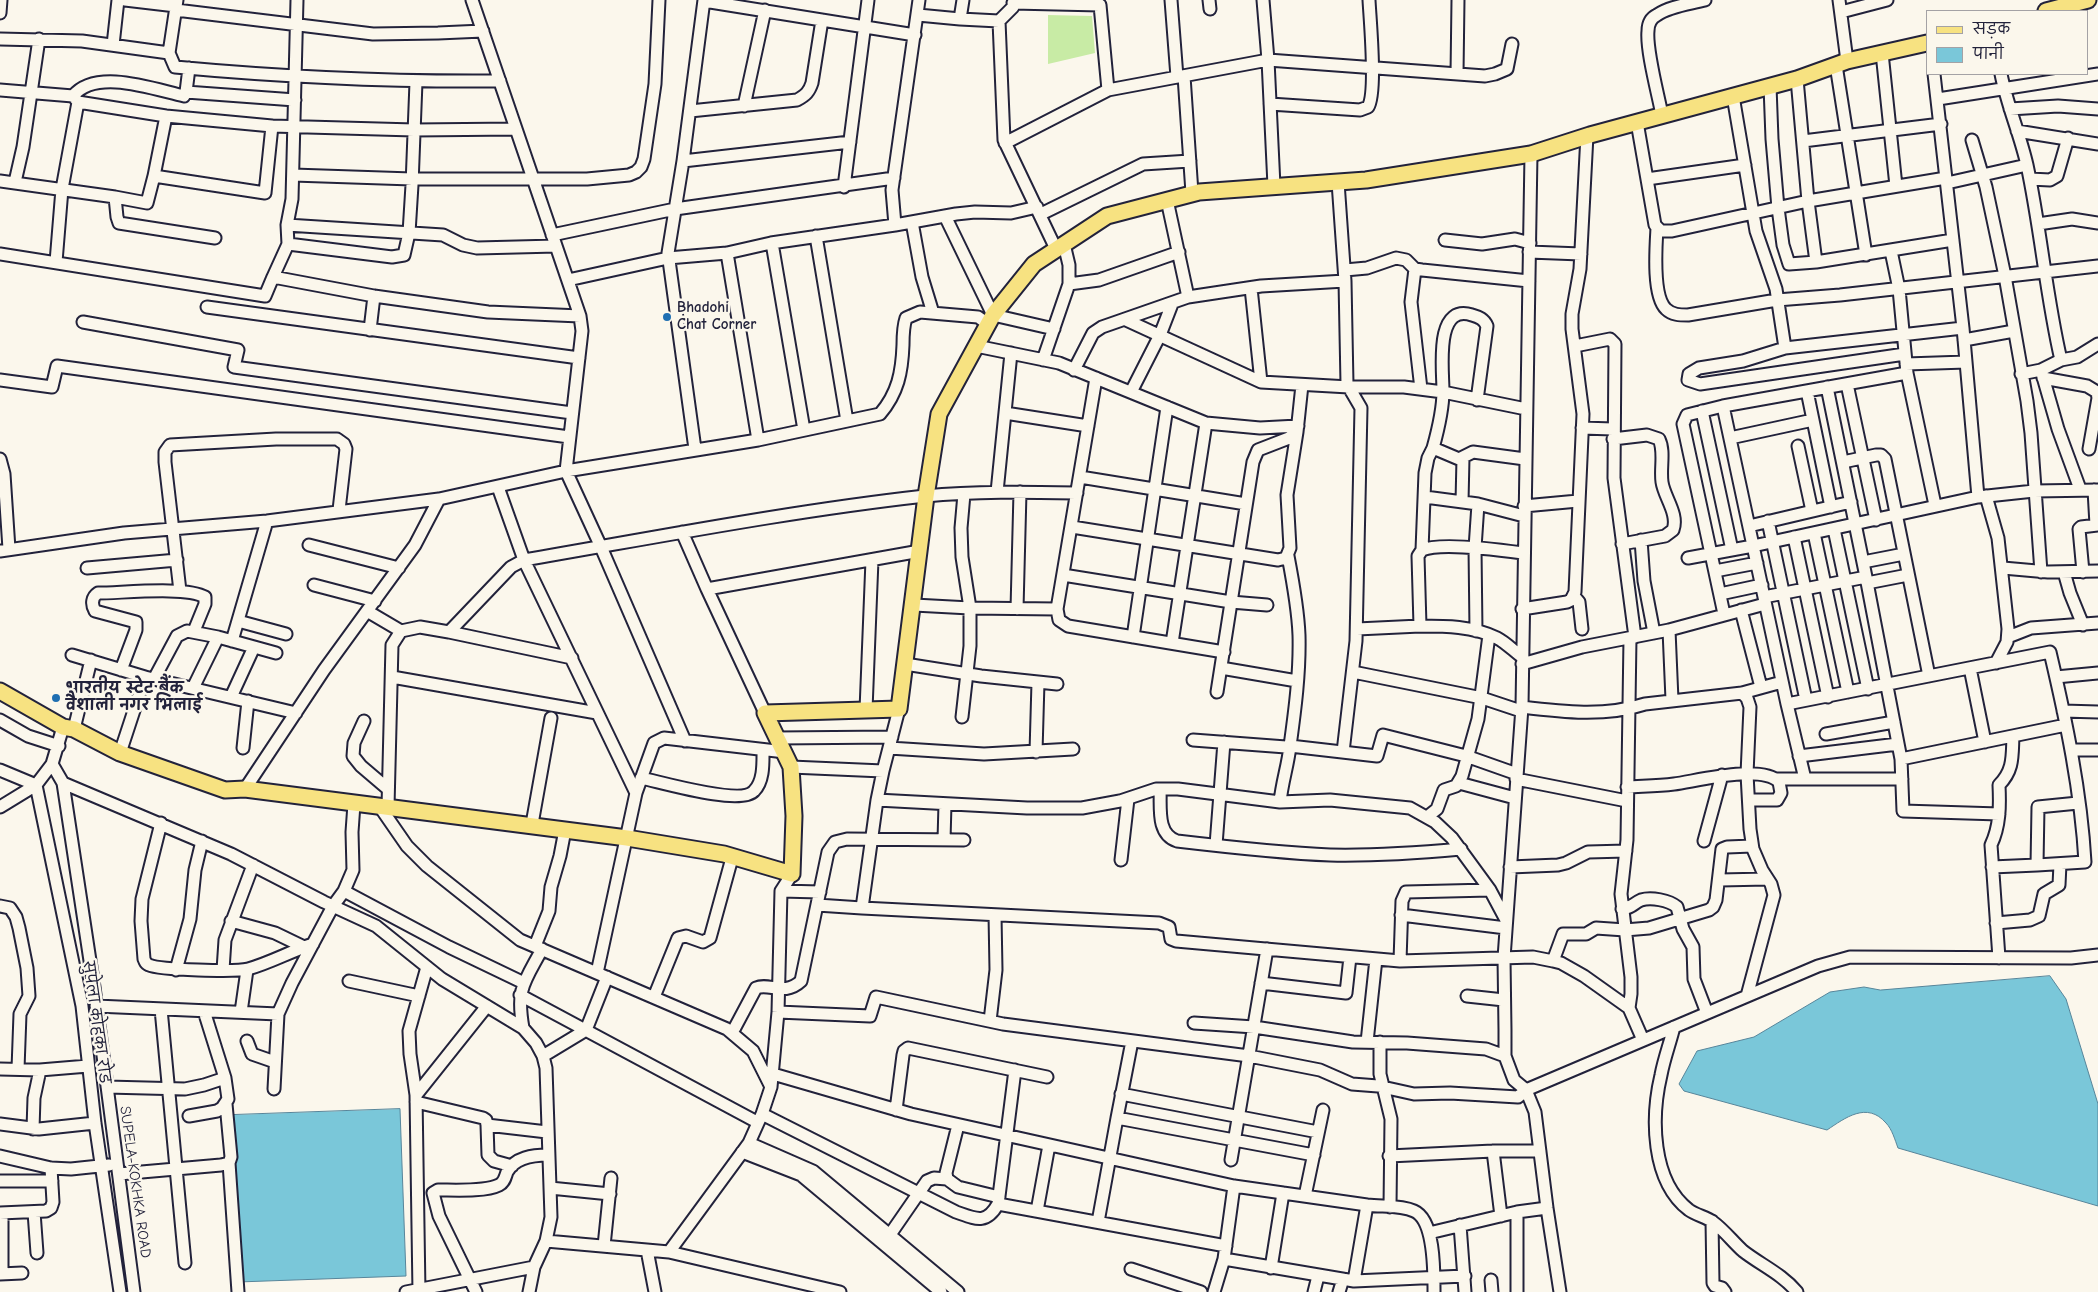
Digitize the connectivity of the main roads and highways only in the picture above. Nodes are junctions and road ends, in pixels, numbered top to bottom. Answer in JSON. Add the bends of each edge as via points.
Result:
{"nodes":[{"id":1,"x":2088,"y":0,"type":"edge"},
{"id":2,"x":2052,"y":10,"type":"edge"},
{"id":3,"x":1926,"y":43,"type":"edge"},
{"id":4,"x":0,"y":691,"type":"edge"}],
"edges":[{"from":1,"to":2,"type":"main road"},
{"from":3,"to":4,"type":"main road","via":[[1842,63],[1797,79],[1592,134],[1531,154],[1366,180],[1192,193],[1107,216],[1034,264],[991,320],[939,414],[899,709],[765,713],[791,767],[794,816],[792,874],[732,858],[627,838],[245,789],[225,790],[120,753]]}]}
